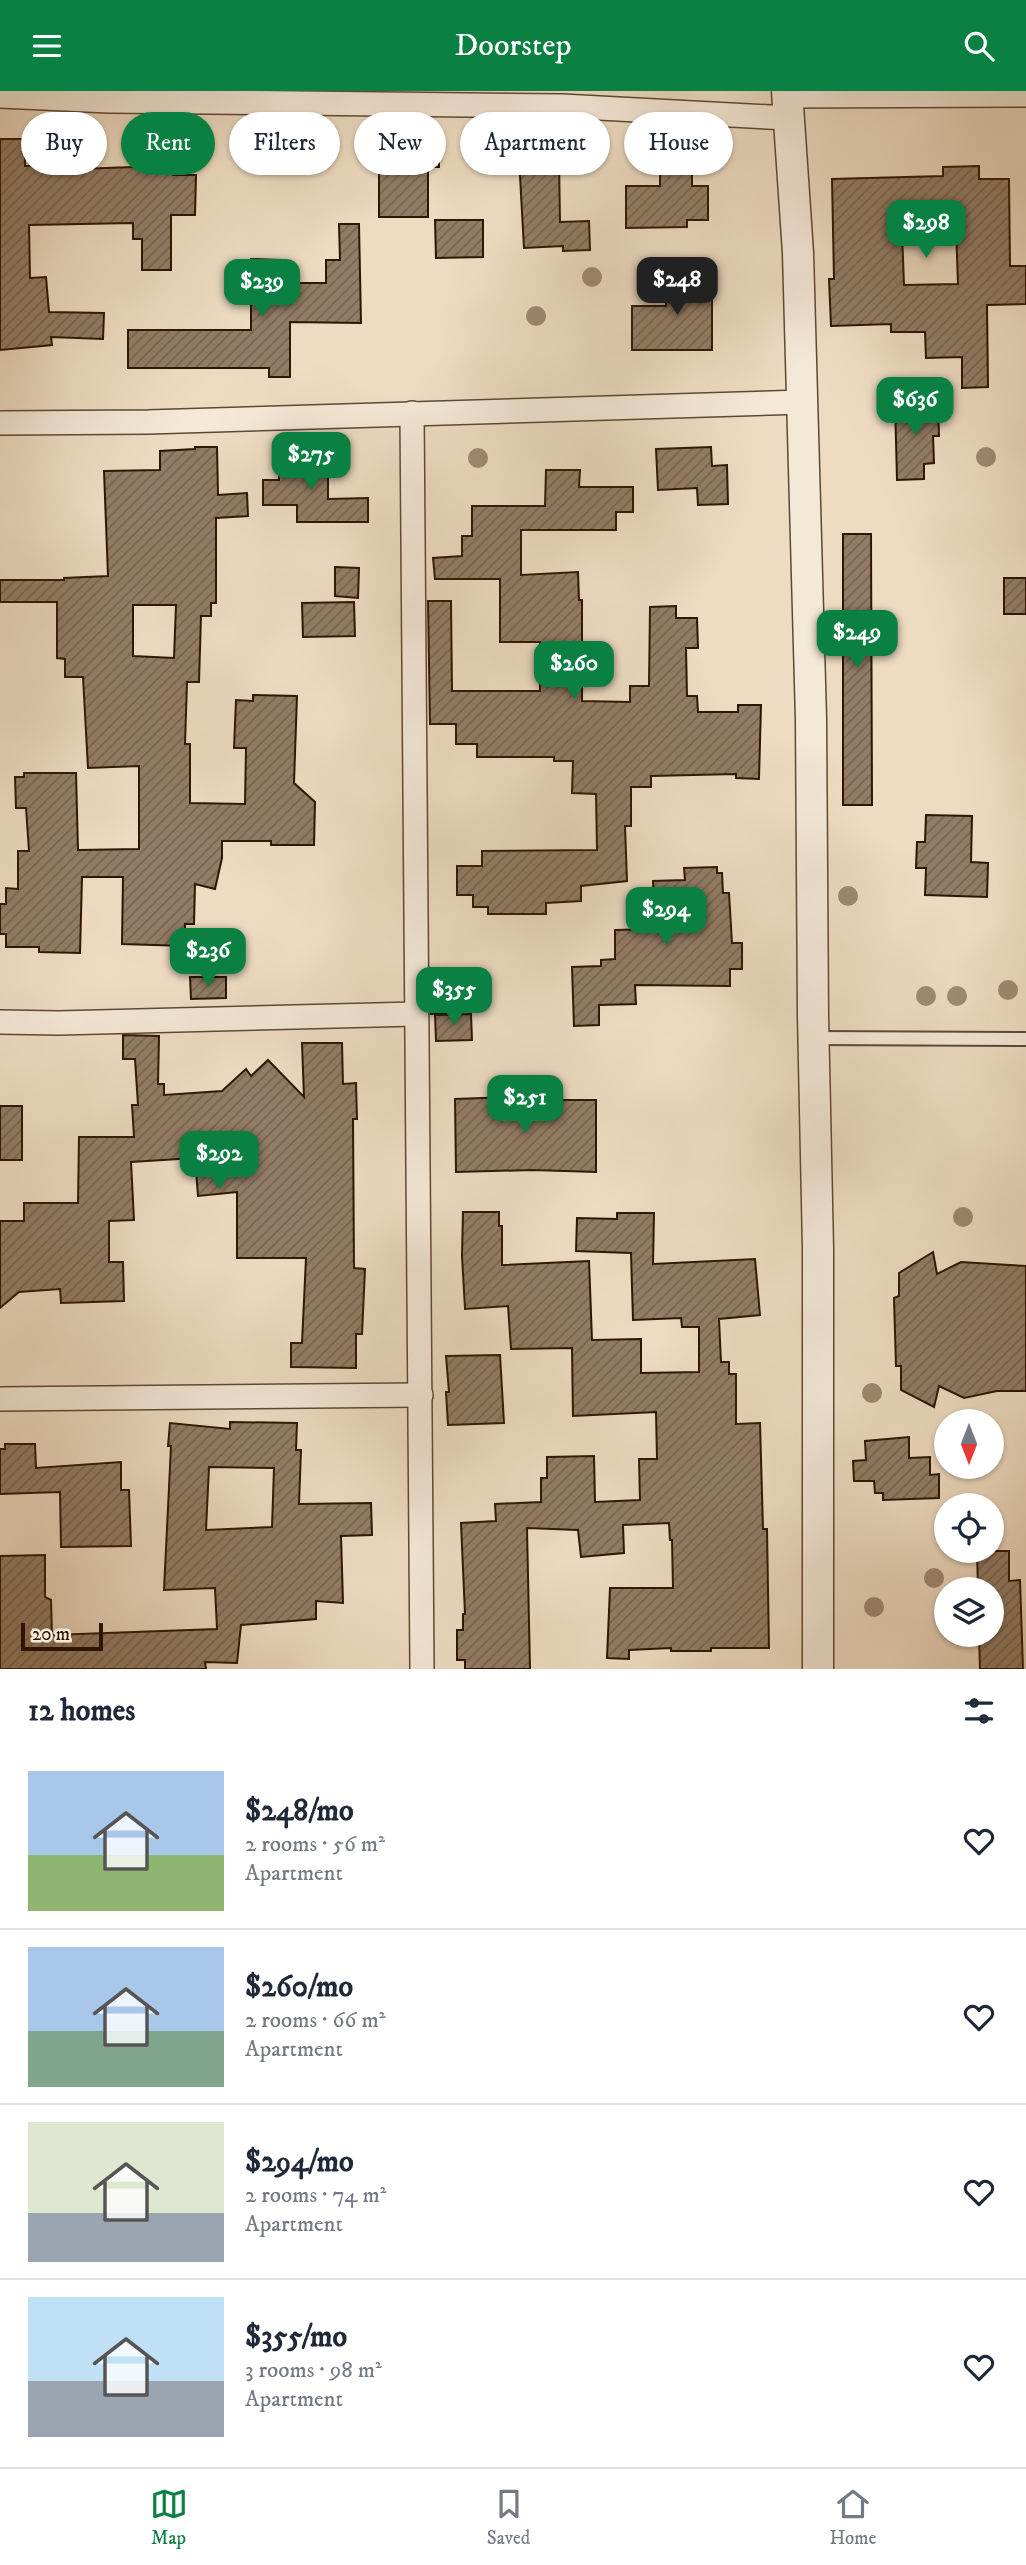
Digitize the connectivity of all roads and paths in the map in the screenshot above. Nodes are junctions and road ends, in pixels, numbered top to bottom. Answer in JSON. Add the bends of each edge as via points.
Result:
{"nodes":[{"id":1,"x":1026,"y":95,"type":"edge"},
{"id":2,"x":0,"y":96,"type":"edge"},
{"id":3,"x":788,"y":102,"type":"edge"},
{"id":4,"x":803,"y":402,"type":"junction"},
{"id":5,"x":412,"y":413,"type":"junction"},
{"id":6,"x":0,"y":423,"type":"edge"},
{"id":7,"x":416,"y":1014,"type":"junction"},
{"id":8,"x":0,"y":1022,"type":"edge"},
{"id":9,"x":813,"y":1038,"type":"junction"},
{"id":10,"x":1026,"y":1039,"type":"edge"},
{"id":11,"x":421,"y":1395,"type":"junction"},
{"id":12,"x":0,"y":1399,"type":"edge"},
{"id":13,"x":422,"y":1669,"type":"edge"},
{"id":14,"x":818,"y":1669,"type":"edge"}],
"edges":[{"from":1,"to":3,"type":"street"},
{"from":2,"to":3,"type":"street","via":[[562,106]]},
{"from":3,"to":4,"type":"street"},
{"from":4,"to":5,"type":"street"},
{"from":4,"to":9,"type":"street"},
{"from":5,"to":6,"type":"street"},
{"from":5,"to":7,"type":"street"},
{"from":7,"to":8,"type":"street"},
{"from":7,"to":11,"type":"street"},
{"from":9,"to":10,"type":"lane"},
{"from":9,"to":14,"type":"street"},
{"from":11,"to":12,"type":"street"},
{"from":11,"to":13,"type":"street"}]}
